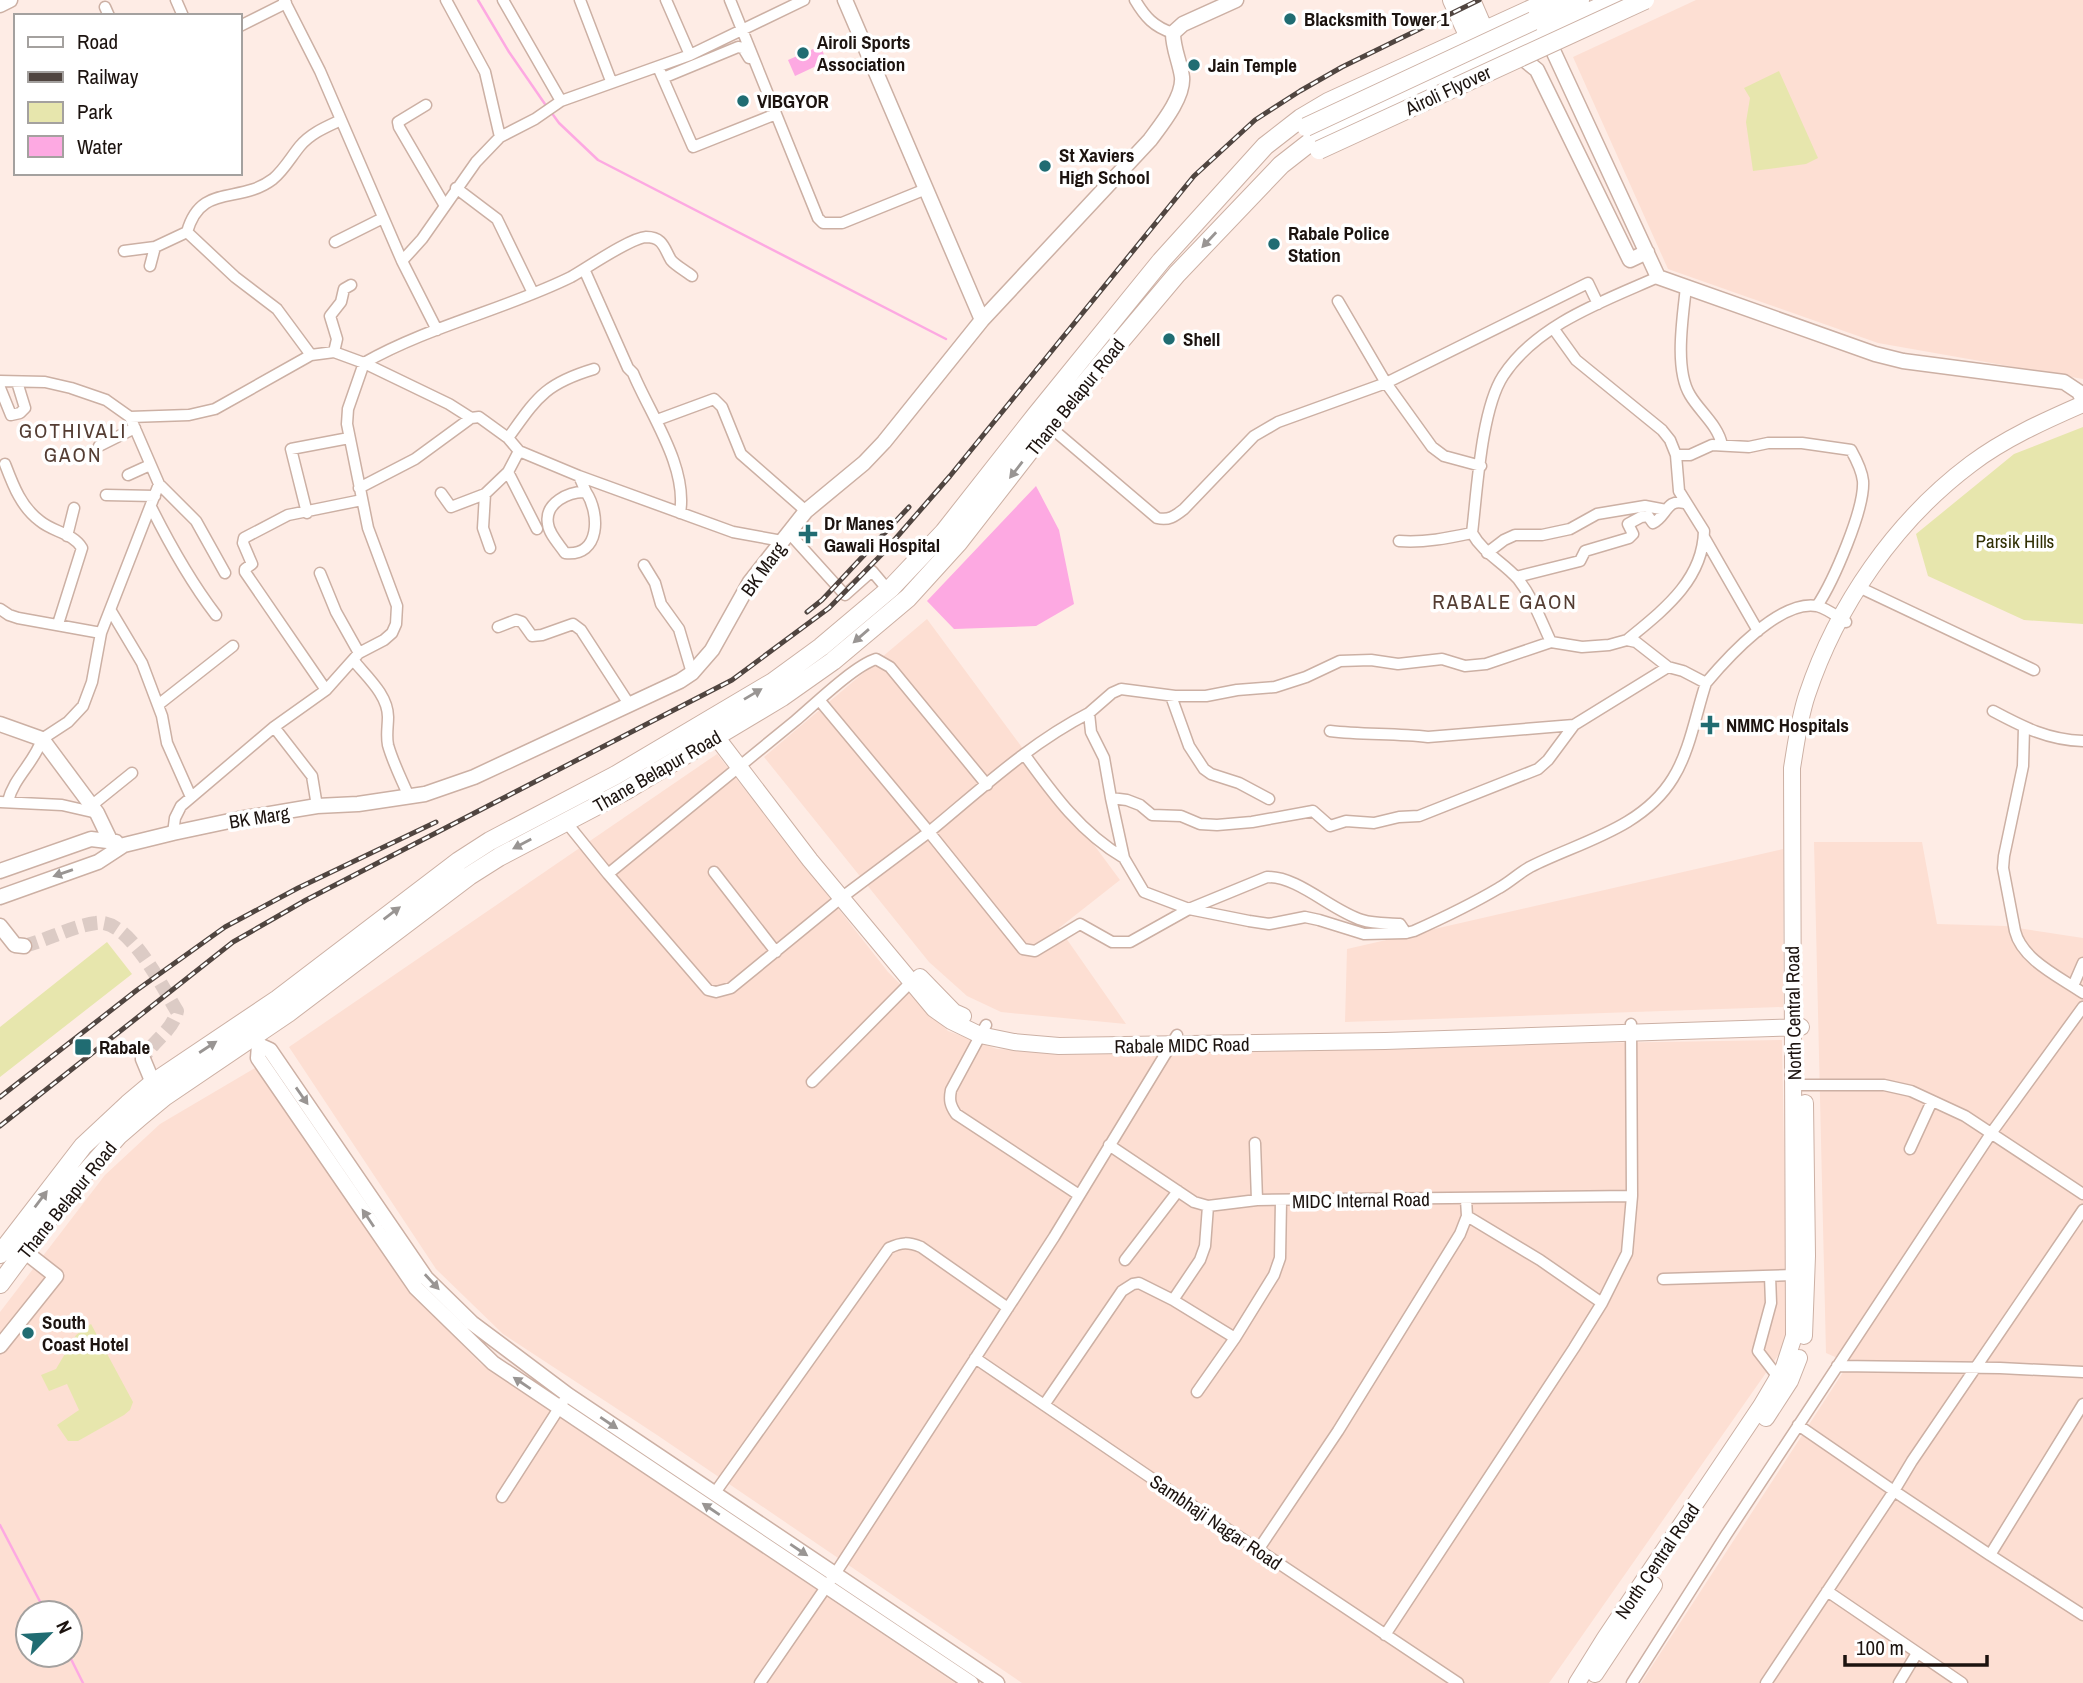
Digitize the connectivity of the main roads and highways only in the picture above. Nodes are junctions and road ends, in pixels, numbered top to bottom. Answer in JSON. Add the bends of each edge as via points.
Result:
{"nodes":[{"id":1,"x":1452,"y":0,"type":"edge"},
{"id":2,"x":1471,"y":0,"type":"edge"},
{"id":3,"x":1551,"y":0,"type":"edge"},
{"id":4,"x":1580,"y":0,"type":"edge"},
{"id":5,"x":1615,"y":0,"type":"edge"},
{"id":6,"x":1645,"y":0,"type":"edge"},
{"id":7,"x":1476,"y":34,"type":"junction"},
{"id":8,"x":1503,"y":50,"type":"junction"},
{"id":9,"x":1480,"y":62,"type":"junction"},
{"id":10,"x":1241,"y":174,"type":"junction"},
{"id":11,"x":1257,"y":191,"type":"junction"},
{"id":12,"x":2083,"y":402,"type":"edge"},
{"id":13,"x":2083,"y":416,"type":"edge"},
{"id":14,"x":1843,"y":620,"type":"junction"},
{"id":15,"x":716,"y":727,"type":"junction"},
{"id":16,"x":1798,"y":1022,"type":"junction"},
{"id":17,"x":1800,"y":1085,"type":"junction"},
{"id":18,"x":0,"y":1254,"type":"edge"},
{"id":19,"x":0,"y":1284,"type":"edge"},
{"id":20,"x":1577,"y":1683,"type":"edge"},
{"id":21,"x":1589,"y":1683,"type":"edge"}],
"edges":[{"from":1,"to":7,"type":"main road"},
{"from":2,"to":7,"type":"main road"},
{"from":3,"to":7,"type":"main road"},
{"from":4,"to":10,"type":"main road","name":"Airoli Flyover","bridge":true,"via":[[1306,127]]},
{"from":5,"to":8,"type":"main road"},
{"from":6,"to":11,"type":"main road","name":"Airoli Flyover","bridge":true,"via":[[1319,150]]},
{"from":7,"to":8,"type":"main road"},
{"from":7,"to":9,"type":"main road"},
{"from":7,"to":10,"type":"main road","via":[[1311,111],[1265,146]]},
{"from":8,"to":9,"type":"main road"},
{"from":9,"to":11,"type":"main road","via":[[1323,134]]},
{"from":15,"to":10,"type":"main road","name":"Thane Belapur Road","one_way":true,"via":[[821,647],[913,567],[1161,261]]},
{"from":11,"to":15,"type":"main road","name":"Thane Belapur Road","one_way":true,"via":[[1177,274],[1049,426],[958,544],[908,598],[799,686]]},
{"from":12,"to":14,"type":"main road","name":"North Central Road","via":[[1971,464],[1932,497],[1881,554]]},
{"from":13,"to":14,"type":"main road","name":"North Central Road","via":[[2033,438],[1956,488],[1913,528]]},
{"from":14,"to":16,"type":"main road","name":"North Central Road","via":[[1807,696],[1793,768]]},
{"from":15,"to":16,"type":"main road","name":"Rabale MIDC Road","via":[[915,979],[983,1030],[1053,1042],[1261,1040]]},
{"from":18,"to":15,"type":"main road","name":"Thane Belapur Road","one_way":true,"via":[[83,1146],[153,1083],[278,999],[490,841]]},
{"from":15,"to":19,"type":"main road","name":"Thane Belapur Road","one_way":true,"via":[[625,791],[469,876],[256,1041],[163,1097],[118,1136],[70,1190]]},
{"from":16,"to":17,"type":"main road","name":"North Central Road"},
{"from":17,"to":20,"type":"main road","name":"North Central Road","via":[[1794,1336],[1784,1367]]},
{"from":17,"to":21,"type":"main road","name":"North Central Road","via":[[1807,1256],[1805,1333],[1799,1357],[1790,1381]]}]}
